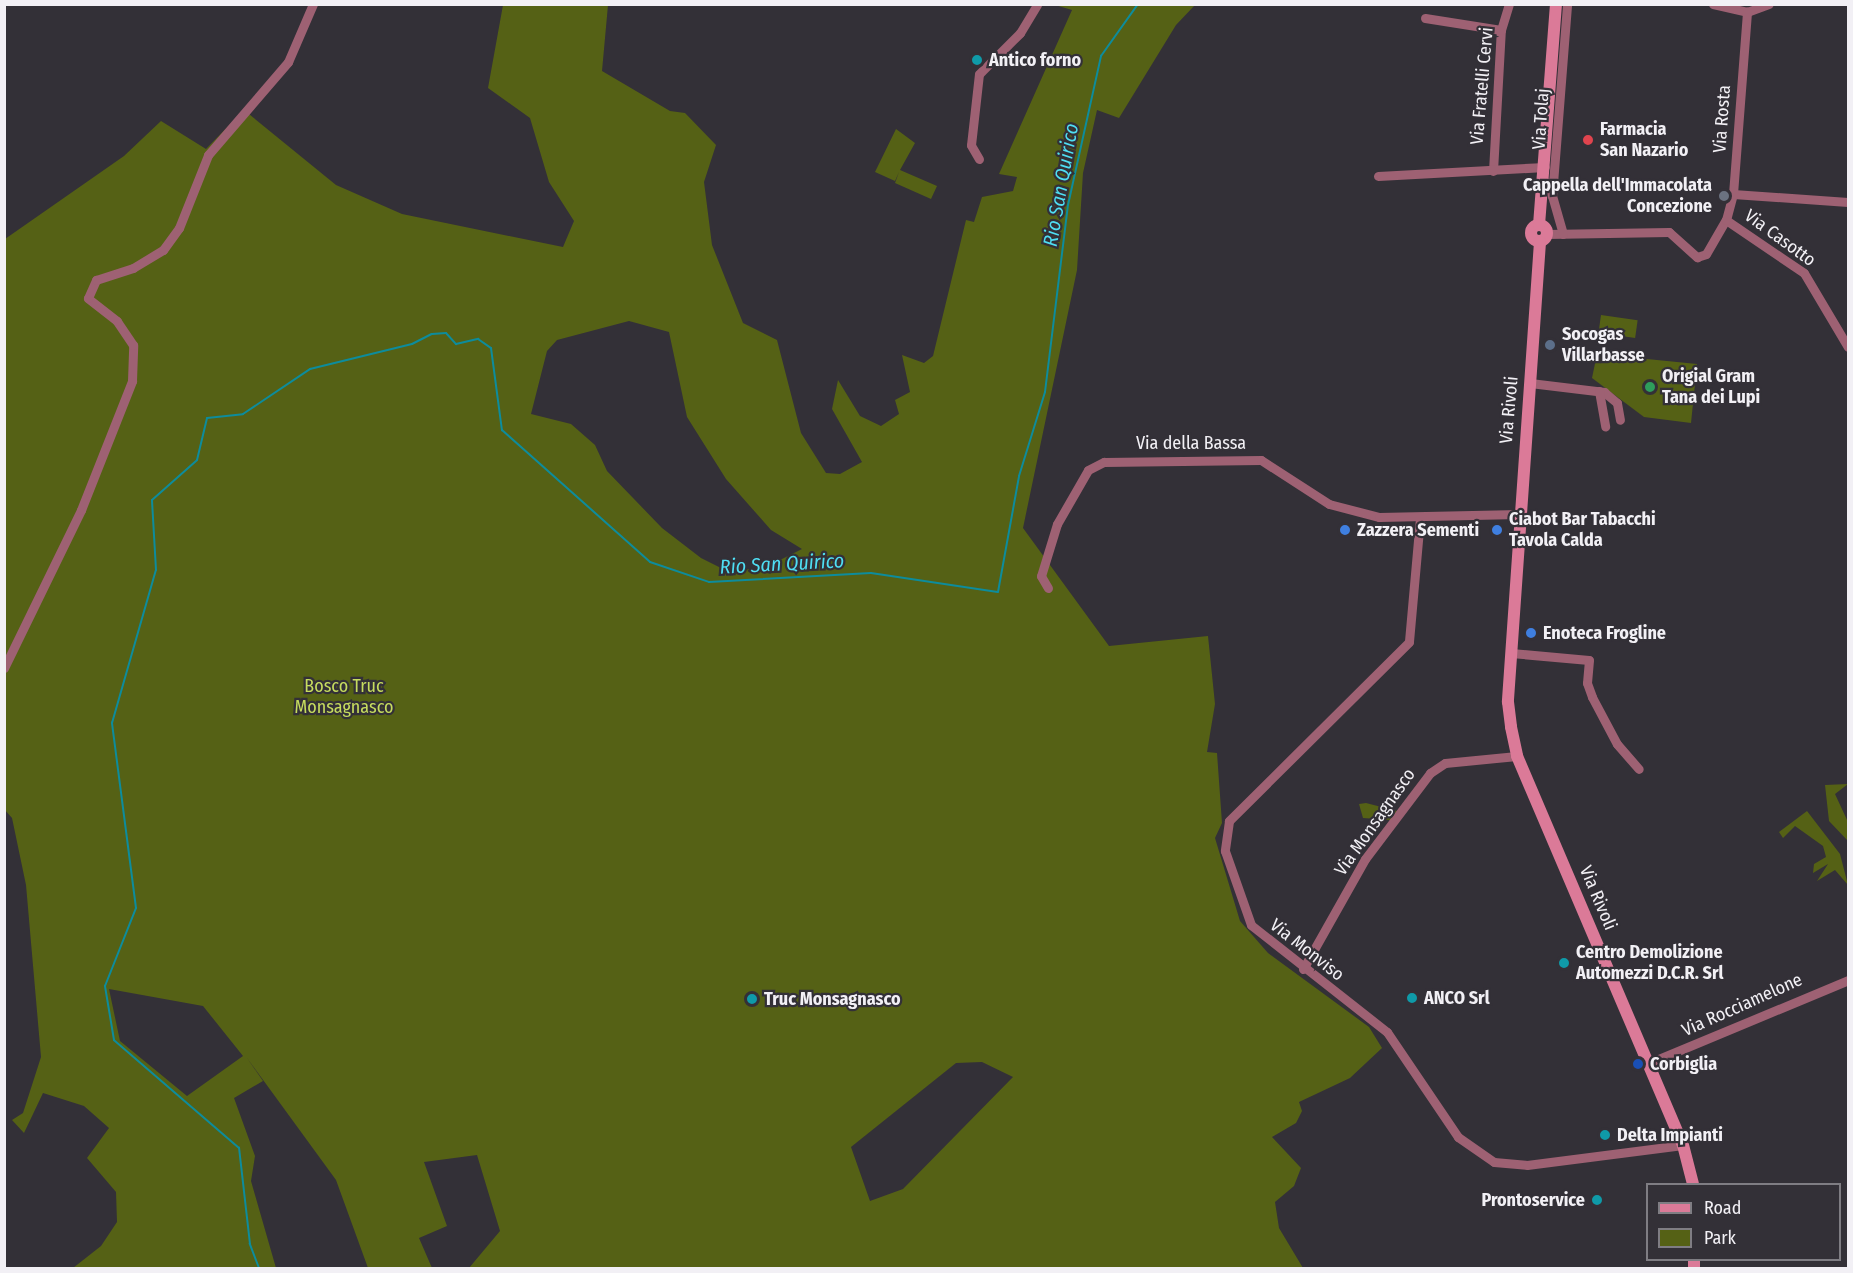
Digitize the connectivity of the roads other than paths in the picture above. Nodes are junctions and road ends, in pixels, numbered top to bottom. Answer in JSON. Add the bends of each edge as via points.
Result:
{"nodes":[{"id":1,"x":313,"y":4,"type":"edge"},
{"id":2,"x":1509,"y":4,"type":"edge"},
{"id":3,"x":1556,"y":4,"type":"edge"},
{"id":4,"x":1567,"y":4,"type":"edge"},
{"id":5,"x":1713,"y":4,"type":"edge"},
{"id":6,"x":1770,"y":4,"type":"edge"},
{"id":7,"x":1037,"y":5,"type":"edge"},
{"id":8,"x":1747,"y":12,"type":"junction"},
{"id":9,"x":1425,"y":18,"type":"dead end"},
{"id":10,"x":1501,"y":30,"type":"junction"},
{"id":11,"x":979,"y":159,"type":"dead end"},
{"id":12,"x":1545,"y":167,"type":"junction"},
{"id":13,"x":1493,"y":171,"type":"junction"},
{"id":14,"x":1378,"y":176,"type":"dead end"},
{"id":15,"x":1733,"y":194,"type":"junction"},
{"id":16,"x":1848,"y":202,"type":"edge"},
{"id":17,"x":1726,"y":220,"type":"junction"},
{"id":18,"x":1542,"y":233,"type":"junction"},
{"id":19,"x":1563,"y":234,"type":"junction"},
{"id":20,"x":1848,"y":347,"type":"edge"},
{"id":21,"x":1530,"y":383,"type":"junction"},
{"id":22,"x":1599,"y":392,"type":"junction"},
{"id":23,"x":1620,"y":420,"type":"dead end"},
{"id":24,"x":1605,"y":426,"type":"dead end"},
{"id":25,"x":1519,"y":514,"type":"junction"},
{"id":26,"x":1420,"y":518,"type":"junction"},
{"id":27,"x":1048,"y":588,"type":"dead end"},
{"id":28,"x":1511,"y":653,"type":"junction"},
{"id":29,"x":4,"y":668,"type":"edge"},
{"id":30,"x":1518,"y":756,"type":"junction"},
{"id":31,"x":1639,"y":769,"type":"dead end"},
{"id":32,"x":1303,"y":969,"type":"junction"},
{"id":33,"x":1848,"y":980,"type":"edge"},
{"id":34,"x":1649,"y":1063,"type":"junction"},
{"id":35,"x":1683,"y":1145,"type":"junction"},
{"id":36,"x":1692,"y":1183,"type":"edge"}],
"edges":[{"from":1,"to":29,"type":"street","via":[[288,62],[208,155],[178,228],[163,250],[96,280],[88,298],[117,321],[133,345],[132,381],[81,510]]},
{"from":2,"to":10,"type":"street","name":"Via Fratelli Cervi"},
{"from":3,"to":12,"type":"street","name":"Via Rivoli"},
{"from":4,"to":19,"type":"street","name":"Via Tolaj","via":[[1552,196]]},
{"from":5,"to":8,"type":"street"},
{"from":6,"to":8,"type":"street"},
{"from":7,"to":11,"type":"street","via":[[1020,33],[979,74],[971,145]]},
{"from":8,"to":15,"type":"street","name":"Via Rosta"},
{"from":9,"to":10,"type":"street"},
{"from":10,"to":13,"type":"street","name":"Via Fratelli Cervi"},
{"from":12,"to":13,"type":"street"},
{"from":12,"to":18,"type":"street","name":"Via Rivoli"},
{"from":13,"to":14,"type":"street"},
{"from":15,"to":16,"type":"street"},
{"from":15,"to":17,"type":"street","name":"Via Rosta"},
{"from":17,"to":19,"type":"street","name":"Via Rosta","via":[[1700,258],[1669,232]]},
{"from":17,"to":20,"type":"street","name":"Via Casotto","via":[[1804,273]]},
{"from":18,"to":19,"type":"street","name":"Via Rosta"},
{"from":18,"to":21,"type":"street","name":"Via Rivoli"},
{"from":21,"to":22,"type":"street"},
{"from":21,"to":25,"type":"street","name":"Via Rivoli"},
{"from":22,"to":23,"type":"street","via":[[1617,403]]},
{"from":22,"to":24,"type":"street"},
{"from":25,"to":26,"type":"street","name":"Via della Bassa"},
{"from":25,"to":28,"type":"street","name":"Via Rivoli"},
{"from":26,"to":27,"type":"street","name":"Via della Bassa","via":[[1379,517],[1329,504],[1261,460],[1104,462],[1088,470],[1057,524],[1041,576]]},
{"from":26,"to":32,"type":"street","name":"Via Monviso","via":[[1409,642],[1229,821],[1225,851],[1251,925]]},
{"from":28,"to":30,"type":"street","name":"Via Rivoli","via":[[1508,702]]},
{"from":28,"to":31,"type":"street","via":[[1589,660],[1587,683],[1592,697],[1617,744]]},
{"from":30,"to":32,"type":"street","name":"Via Monsagnasco","via":[[1445,764],[1430,773],[1365,859]]},
{"from":30,"to":34,"type":"street","name":"Via Rivoli"},
{"from":32,"to":35,"type":"street","name":"Via Monviso","via":[[1387,1032],[1458,1137],[1494,1162],[1527,1165]]},
{"from":33,"to":34,"type":"street","name":"Via Rocciamelone"},
{"from":34,"to":35,"type":"street","name":"Via Rivoli"},
{"from":35,"to":36,"type":"street","name":"Via Rivoli"}]}
